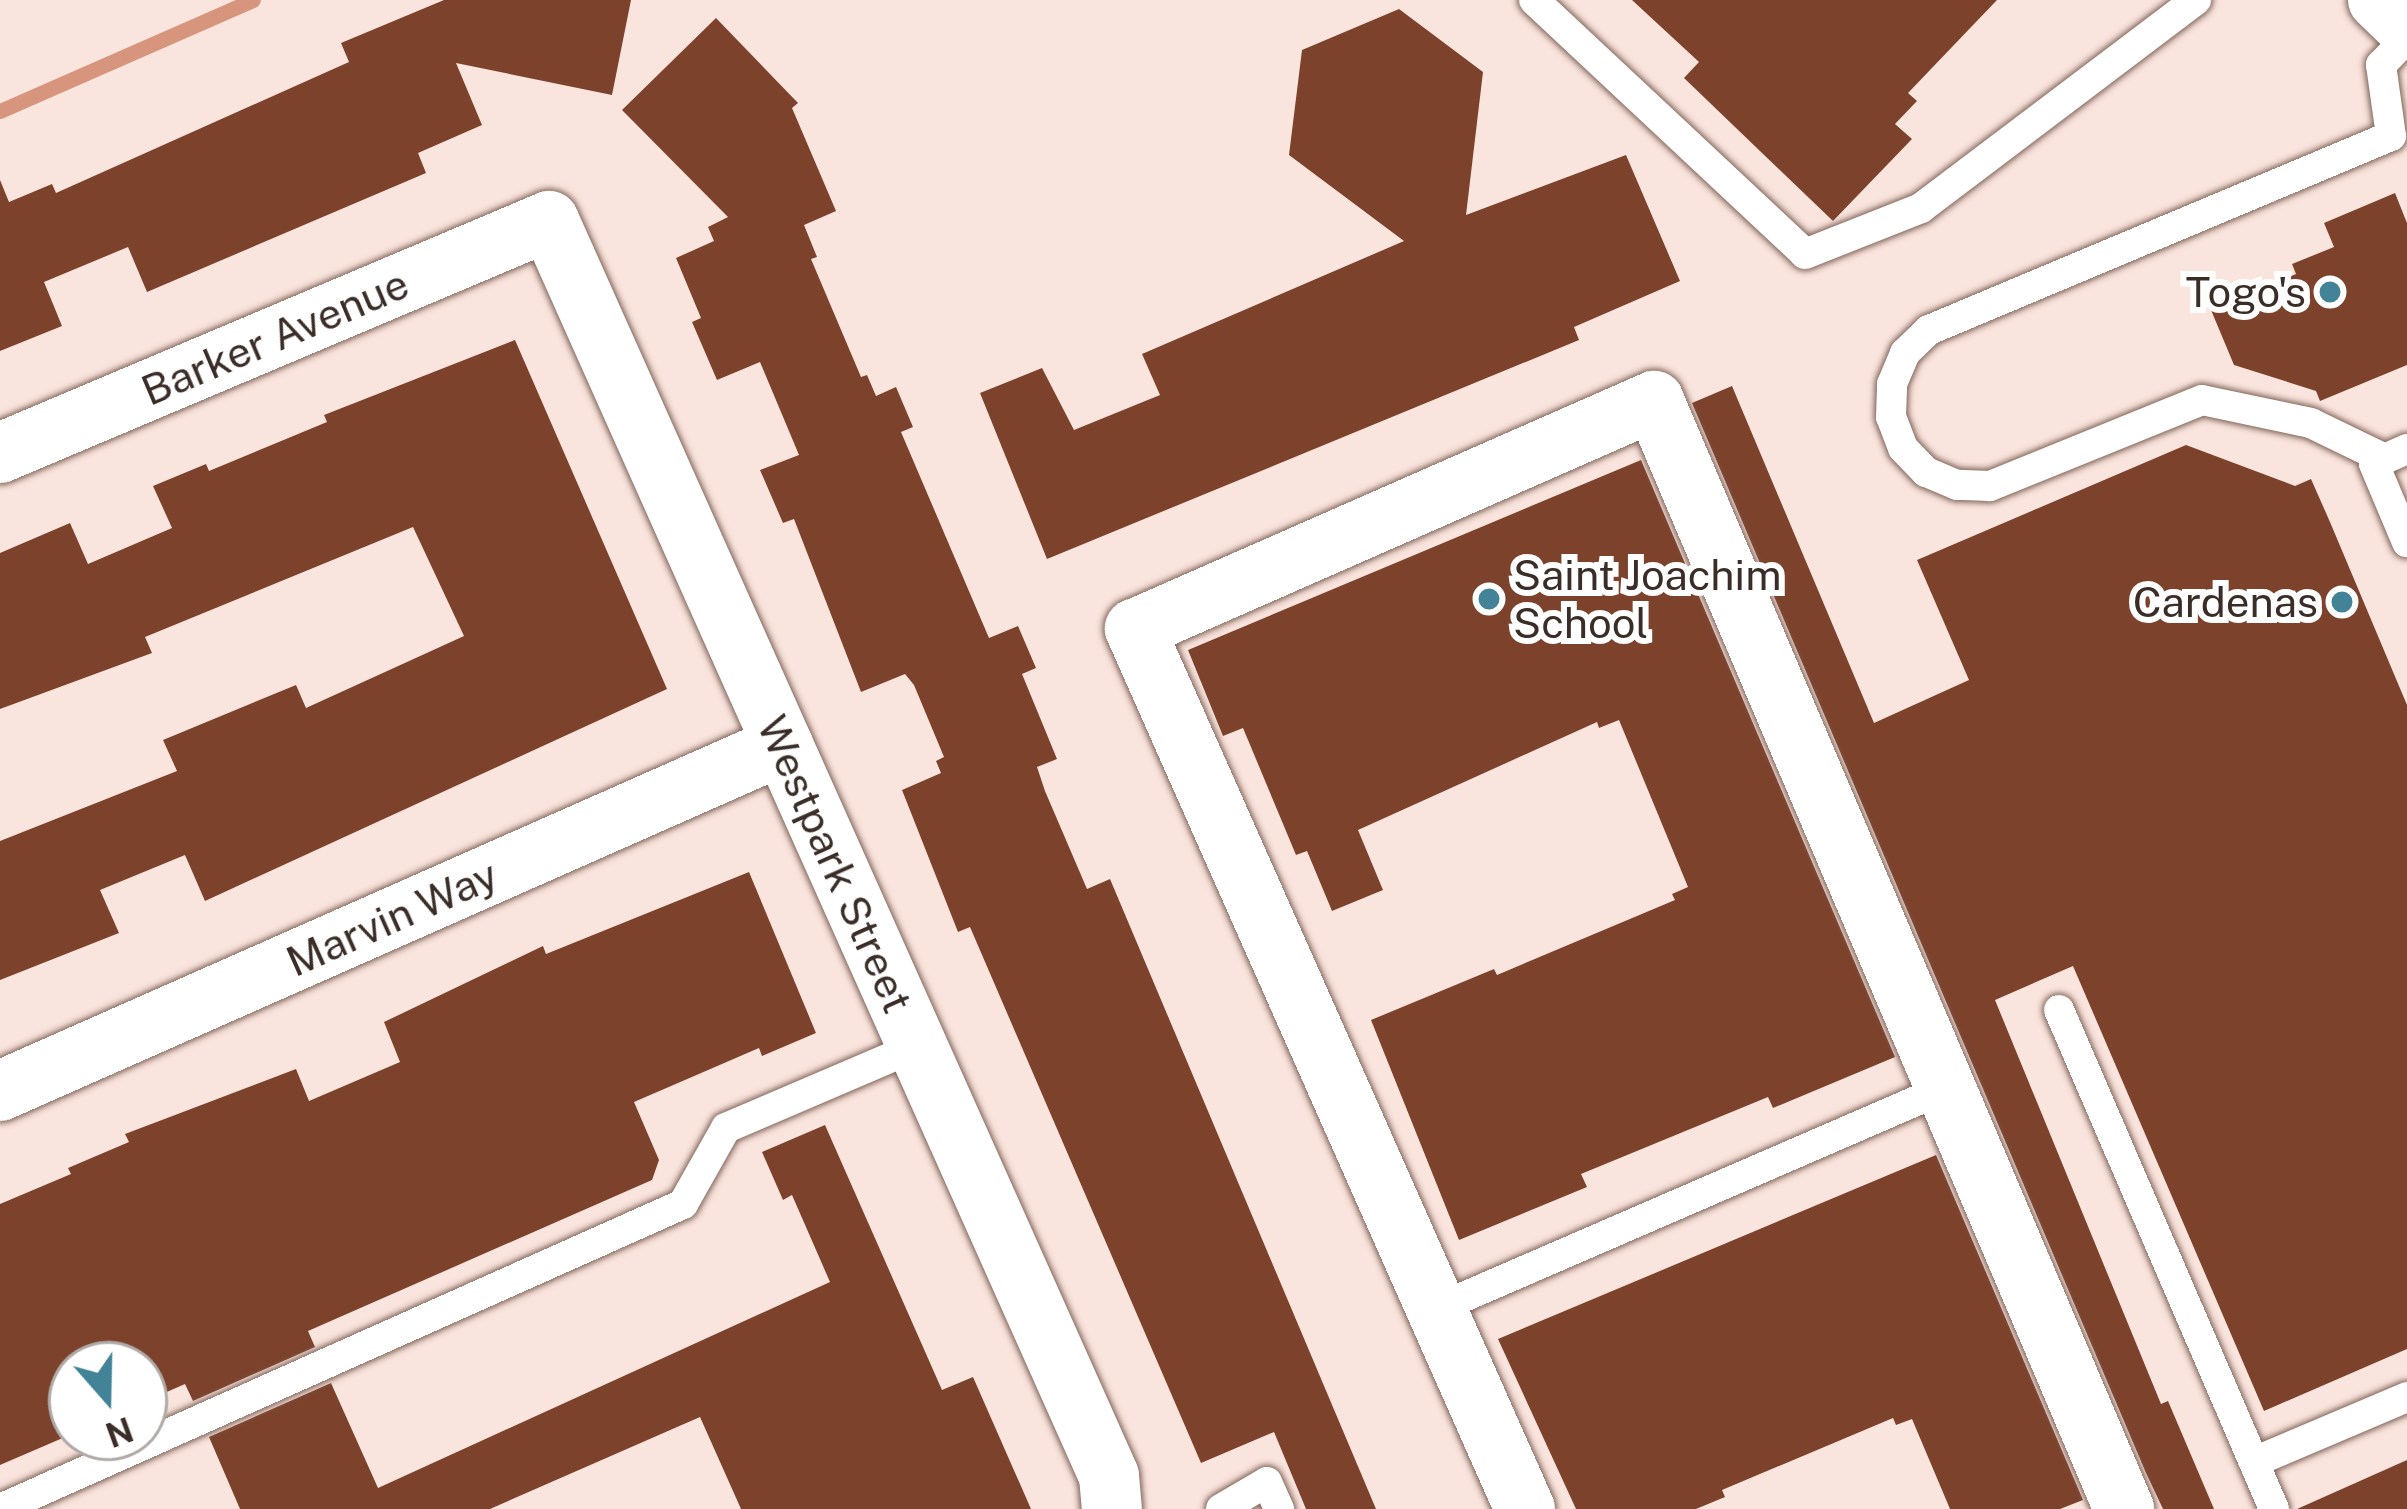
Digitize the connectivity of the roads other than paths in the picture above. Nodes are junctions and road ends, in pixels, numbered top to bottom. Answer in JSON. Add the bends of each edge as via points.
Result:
{"nodes":[{"id":1,"x":1534,"y":0,"type":"edge"},
{"id":2,"x":2196,"y":0,"type":"edge"},
{"id":3,"x":2378,"y":0,"type":"edge"},
{"id":4,"x":2407,"y":28,"type":"edge"},
{"id":5,"x":2407,"y":38,"type":"edge"},
{"id":6,"x":2399,"y":144,"type":"edge"},
{"id":7,"x":550,"y":221,"type":"joint"},
{"id":8,"x":0,"y":453,"type":"edge"},
{"id":9,"x":2396,"y":454,"type":"edge"},
{"id":10,"x":2407,"y":542,"type":"edge"},
{"id":11,"x":783,"y":746,"type":"junction"},
{"id":12,"x":2059,"y":1010,"type":"dead end"},
{"id":13,"x":914,"y":1047,"type":"junction"},
{"id":14,"x":1946,"y":1088,"type":"junction"},
{"id":15,"x":0,"y":1091,"type":"edge"},
{"id":16,"x":1436,"y":1309,"type":"junction"},
{"id":17,"x":2407,"y":1397,"type":"edge"},
{"id":18,"x":2254,"y":1462,"type":"junction"},
{"id":19,"x":0,"y":1509,"type":"edge"},
{"id":20,"x":1112,"y":1509,"type":"edge"},
{"id":21,"x":1221,"y":1509,"type":"edge"},
{"id":22,"x":1279,"y":1509,"type":"edge"},
{"id":23,"x":1525,"y":1509,"type":"edge"},
{"id":24,"x":2124,"y":1509,"type":"edge"},
{"id":25,"x":2274,"y":1509,"type":"edge"}],
"edges":[{"from":1,"to":2,"type":"lane","via":[[1805,254],[1921,208]]},
{"from":3,"to":4,"type":"street"},
{"from":5,"to":6,"type":"lane","via":[[2381,65]]},
{"from":6,"to":9,"type":"lane","via":[[1929,330],[1905,353],[1891,401],[1903,448],[1926,472],[1957,485],[1990,485],[2202,400],[2311,423]]},
{"from":7,"to":8,"type":"street","name":"Barker Avenue"},
{"from":7,"to":11,"type":"street","name":"Westpark Street"},
{"from":9,"to":10,"type":"lane","via":[[2374,464]]},
{"from":11,"to":13,"type":"street","name":"Westpark Street"},
{"from":11,"to":15,"type":"street","name":"Marvin Way"},
{"from":12,"to":18,"type":"lane"},
{"from":13,"to":19,"type":"lane","via":[[727,1128],[683,1204]]},
{"from":13,"to":20,"type":"street","name":"Westpark Street","via":[[1108,1476]]},
{"from":14,"to":16,"type":"lane"},
{"from":14,"to":16,"type":"street","via":[[1654,401],[1135,629]]},
{"from":14,"to":24,"type":"street"},
{"from":16,"to":23,"type":"street"},
{"from":17,"to":18,"type":"lane"},
{"from":18,"to":25,"type":"lane"},
{"from":21,"to":22,"type":"lane","via":[[1267,1482]]}]}
